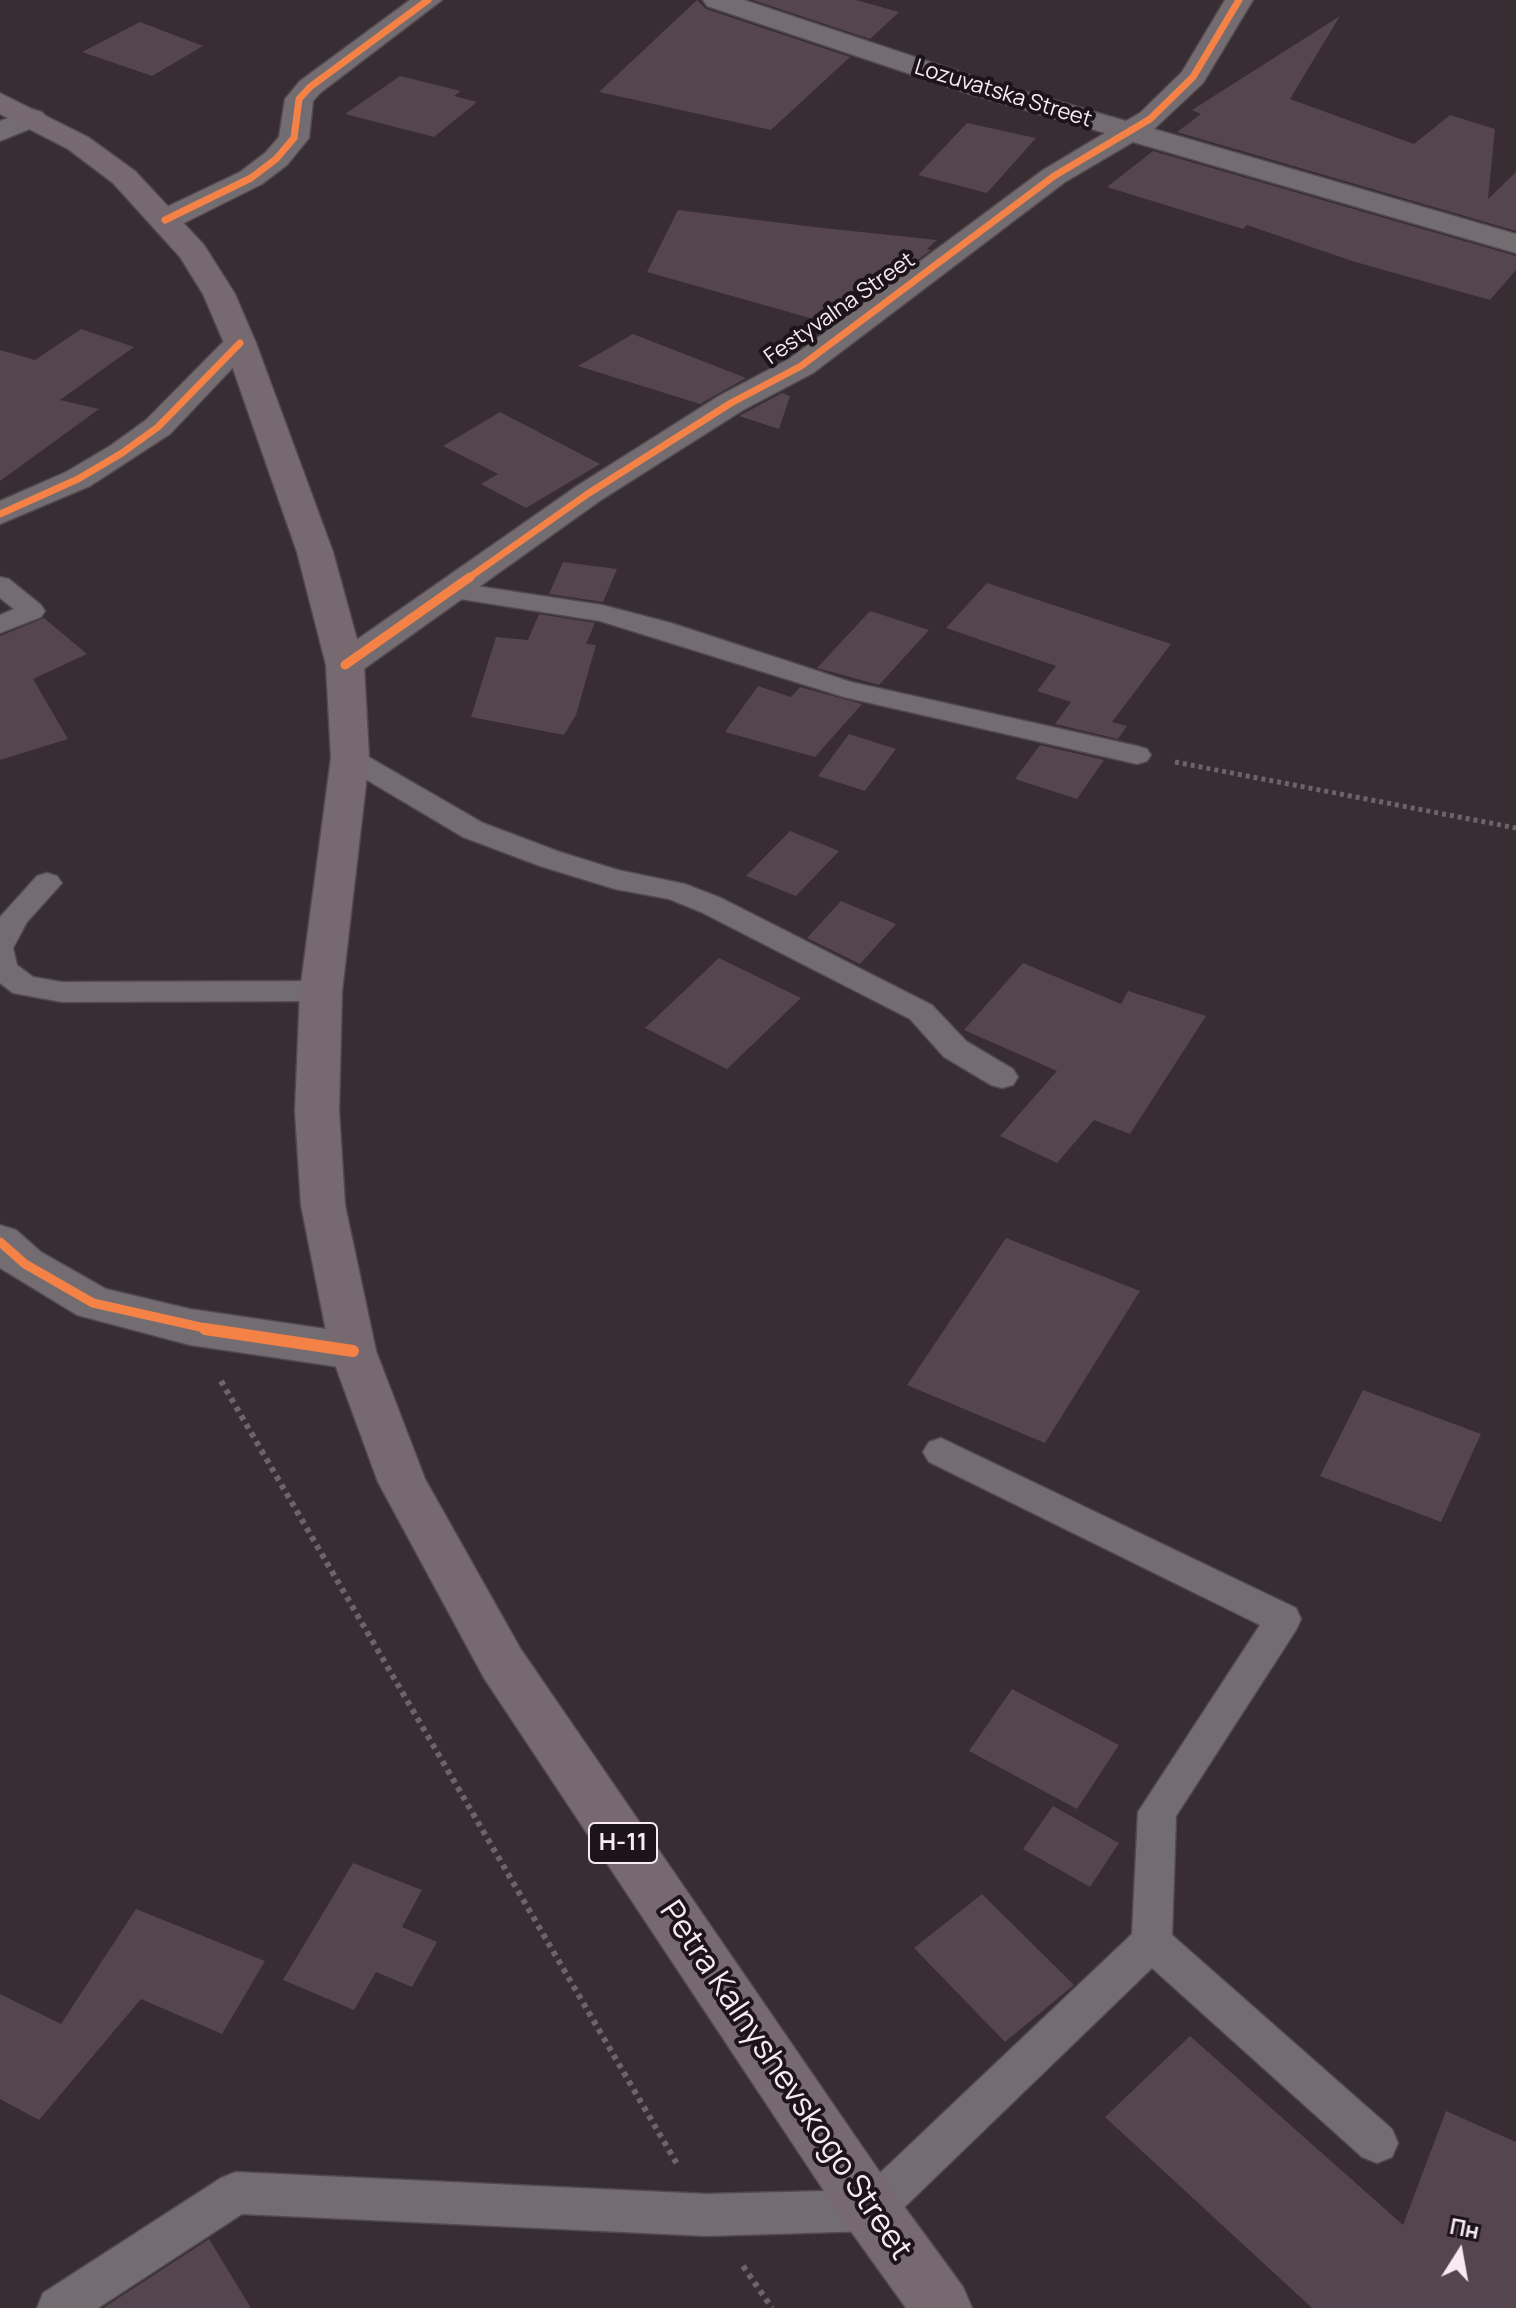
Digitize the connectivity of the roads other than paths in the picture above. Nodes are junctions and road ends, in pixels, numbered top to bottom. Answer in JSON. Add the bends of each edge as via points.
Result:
{"nodes":[{"id":1,"x":428,"y":0,"type":"edge"},
{"id":2,"x":717,"y":0,"type":"edge"},
{"id":3,"x":1239,"y":0,"type":"edge"},
{"id":4,"x":11,"y":117,"type":"edge"},
{"id":5,"x":1129,"y":132,"type":"junction"},
{"id":6,"x":165,"y":220,"type":"junction"},
{"id":7,"x":1516,"y":244,"type":"edge"},
{"id":8,"x":240,"y":343,"type":"junction"},
{"id":9,"x":0,"y":514,"type":"edge"},
{"id":10,"x":0,"y":585,"type":"edge"},
{"id":11,"x":450,"y":590,"type":"junction"},
{"id":12,"x":0,"y":625,"type":"edge"},
{"id":13,"x":345,"y":665,"type":"junction"},
{"id":14,"x":1137,"y":755,"type":"road end"},
{"id":15,"x":350,"y":758,"type":"junction"},
{"id":16,"x":47,"y":883,"type":"dead end"},
{"id":17,"x":0,"y":945,"type":"edge"},
{"id":18,"x":0,"y":952,"type":"edge"},
{"id":19,"x":321,"y":991,"type":"junction"},
{"id":20,"x":1002,"y":1077,"type":"dead end"},
{"id":21,"x":0,"y":1242,"type":"edge"},
{"id":22,"x":353,"y":1351,"type":"junction"},
{"id":23,"x":941,"y":1452,"type":"dead end"},
{"id":24,"x":1152,"y":1942,"type":"junction"},
{"id":25,"x":1377,"y":2143,"type":"dead end"},
{"id":26,"x":871,"y":2210,"type":"junction"},
{"id":27,"x":59,"y":2308,"type":"edge"},
{"id":28,"x":942,"y":2308,"type":"edge"}],
"edges":[{"from":1,"to":6,"type":"street","via":[[310,87],[299,99],[294,138],[276,159],[251,178]]},
{"from":2,"to":5,"type":"street","name":"Lozuvatska Street"},
{"from":3,"to":5,"type":"street","name":"Festyvalna Street","via":[[1193,77]]},
{"from":4,"to":6,"type":"main road","number":"Н-11","via":[[78,143],[124,177]]},
{"from":5,"to":7,"type":"street","name":"Lozuvatska Street"},
{"from":5,"to":11,"type":"street","name":"Festyvalna Street","via":[[1054,176],[801,366],[731,403],[602,485]]},
{"from":6,"to":8,"type":"main road","number":"Н-11","via":[[200,262]]},
{"from":8,"to":9,"type":"street","via":[[158,427],[122,453]]},
{"from":8,"to":13,"type":"main road","number":"Н-11","via":[[315,552]]},
{"from":10,"to":12,"type":"lane","via":[[32,611]]},
{"from":11,"to":13,"type":"street","name":"Festyvalna Street"},
{"from":11,"to":14,"type":"lane","via":[[602,613],[844,689]]},
{"from":13,"to":15,"type":"main road","number":"Н-11"},
{"from":15,"to":19,"type":"main road","number":"Н-11"},
{"from":15,"to":20,"type":"lane","via":[[473,830],[550,859],[711,905],[921,1012],[955,1049]]},
{"from":16,"to":17,"type":"lane","via":[[15,917]]},
{"from":18,"to":19,"type":"lane","via":[[2,969],[24,986],[62,992]]},
{"from":19,"to":22,"type":"main road","number":"Н-11","via":[[317,1111],[323,1205]]},
{"from":21,"to":22,"type":"street","via":[[25,1264],[93,1303],[190,1327]]},
{"from":22,"to":26,"type":"main road","name":"Petra Kalnyshevskogo Street","number":"Н-11","via":[[402,1482],[502,1663]]},
{"from":23,"to":24,"type":"lane","via":[[1283,1619],[1157,1812]]},
{"from":24,"to":25,"type":"lane"},
{"from":24,"to":26,"type":"lane"},
{"from":26,"to":27,"type":"lane","via":[[707,2215],[236,2193]]},
{"from":26,"to":28,"type":"main road","name":"Petra Kalnyshevskogo Street","number":"Н-11"}]}
